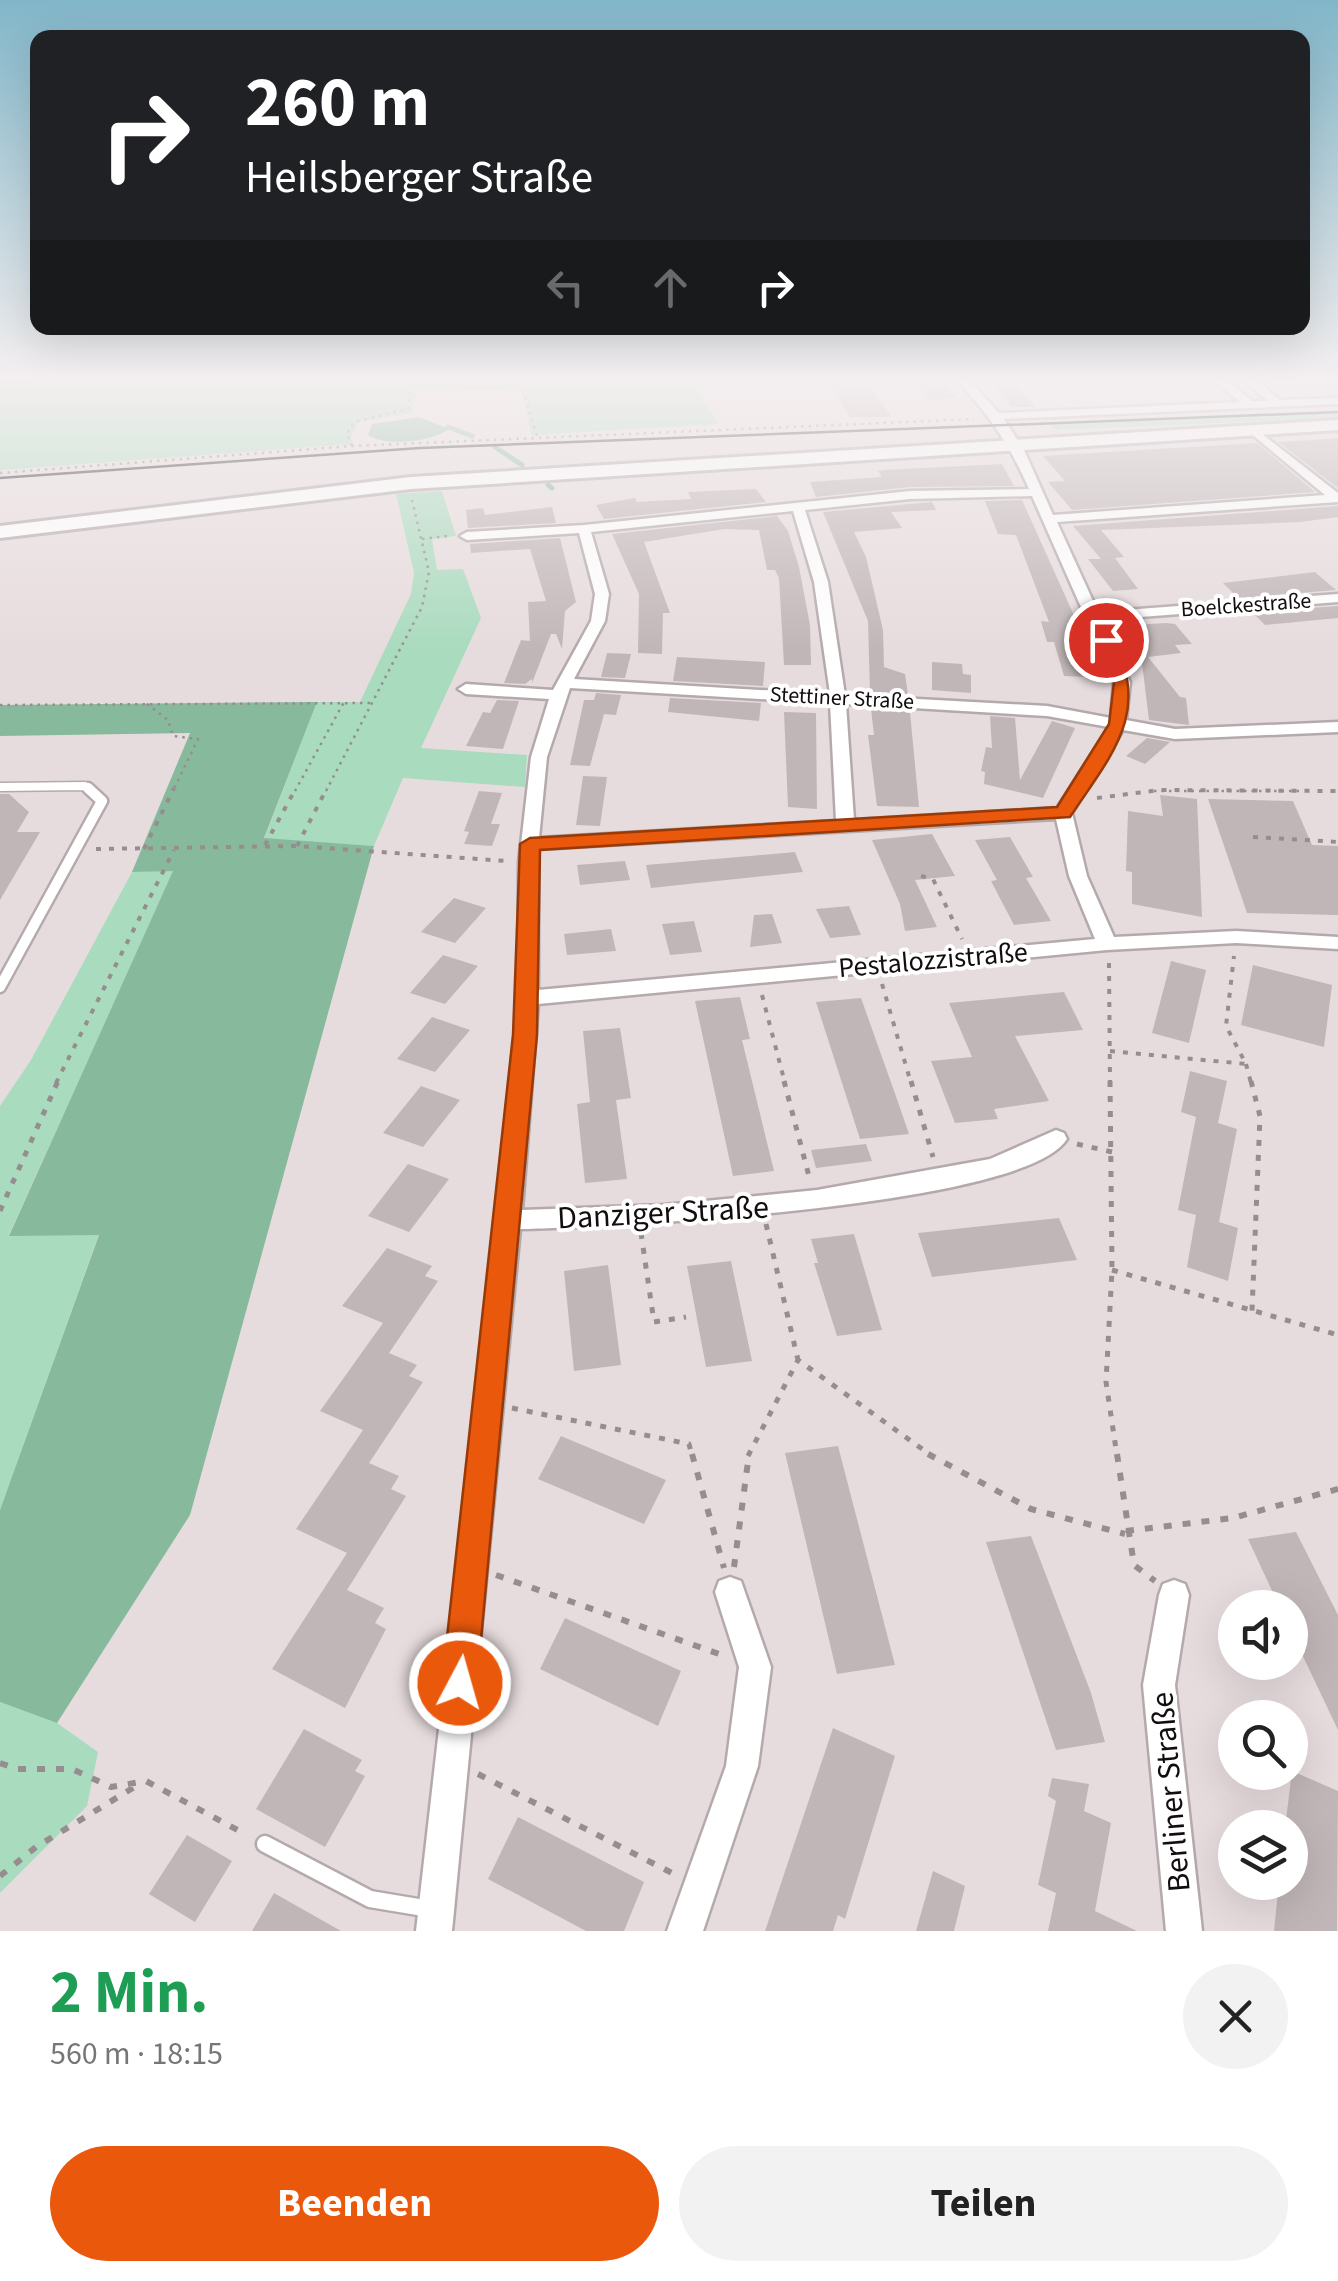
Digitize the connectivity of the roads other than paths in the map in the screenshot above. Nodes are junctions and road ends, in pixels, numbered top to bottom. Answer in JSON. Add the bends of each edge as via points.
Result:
{"nodes":[{"id":1,"x":601,"y":470,"type":"edge"},
{"id":2,"x":1028,"y":470,"type":"edge"},
{"id":3,"x":1303,"y":470,"type":"edge"},
{"id":4,"x":1038,"y":492,"type":"junction"},
{"id":5,"x":1337,"y":498,"type":"edge"},
{"id":6,"x":797,"y":505,"type":"junction"},
{"id":7,"x":1049,"y":519,"type":"junction"},
{"id":8,"x":584,"y":528,"type":"junction"},
{"id":9,"x":0,"y":532,"type":"edge"},
{"id":10,"x":467,"y":536,"type":"road end"},
{"id":11,"x":1338,"y":598,"type":"edge"},
{"id":12,"x":1094,"y":616,"type":"junction"},
{"id":13,"x":466,"y":688,"type":"dead end"},
{"id":14,"x":562,"y":689,"type":"junction"},
{"id":15,"x":838,"y":697,"type":"junction"},
{"id":16,"x":1118,"y":724,"type":"junction"},
{"id":17,"x":1338,"y":727,"type":"edge"},
{"id":18,"x":0,"y":787,"type":"edge"},
{"id":19,"x":1063,"y":813,"type":"junction"},
{"id":20,"x":845,"y":825,"type":"junction"},
{"id":21,"x":529,"y":853,"type":"junction"},
{"id":22,"x":1338,"y":943,"type":"edge"},
{"id":23,"x":1107,"y":944,"type":"junction"},
{"id":24,"x":0,"y":987,"type":"edge"},
{"id":25,"x":528,"y":998,"type":"junction"},
{"id":26,"x":1056,"y":1139,"type":"road end"},
{"id":27,"x":509,"y":1220,"type":"junction"},
{"id":28,"x":730,"y":1592,"type":"road end"},
{"id":29,"x":1174,"y":1595,"type":"road end"},
{"id":30,"x":265,"y":1844,"type":"road end"},
{"id":31,"x":435,"y":1920,"type":"edge"},
{"id":32,"x":685,"y":1931,"type":"edge"},
{"id":33,"x":1184,"y":1931,"type":"edge"}],
"edges":[{"from":1,"to":9,"type":"main road","via":[[412,483]]},
{"from":2,"to":4,"type":"street"},
{"from":3,"to":5,"type":"street"},
{"from":4,"to":6,"type":"street"},
{"from":4,"to":7,"type":"street"},
{"from":5,"to":7,"type":"street"},
{"from":6,"to":8,"type":"street"},
{"from":6,"to":15,"type":"street","via":[[825,588]]},
{"from":7,"to":12,"type":"street"},
{"from":8,"to":10,"type":"street"},
{"from":8,"to":14,"type":"street","via":[[602,594],[598,621]]},
{"from":11,"to":12,"type":"street","name":"Boelckestraße"},
{"from":12,"to":16,"type":"street","via":[[1122,682]]},
{"from":13,"to":14,"type":"street"},
{"from":14,"to":15,"type":"street","name":"Stettiner Straße"},
{"from":14,"to":21,"type":"street","via":[[539,757]]},
{"from":15,"to":16,"type":"street","name":"Stettiner Straße","via":[[1047,711]]},
{"from":15,"to":20,"type":"street"},
{"from":16,"to":17,"type":"street","name":"Stettiner Straße","via":[[1175,734]]},
{"from":16,"to":19,"type":"street"},
{"from":18,"to":24,"type":"lane","via":[[85,786],[102,801]]},
{"from":19,"to":20,"type":"street"},
{"from":19,"to":23,"type":"street","via":[[1078,876]]},
{"from":20,"to":21,"type":"street"},
{"from":21,"to":25,"type":"street"},
{"from":22,"to":23,"type":"street","name":"Pestalozzistraße","via":[[1236,937]]},
{"from":23,"to":25,"type":"street","name":"Pestalozzistraße"},
{"from":25,"to":27,"type":"street"},
{"from":26,"to":27,"type":"street","name":"Danziger Straße","via":[[1020,1163],[816,1203],[639,1218]]},
{"from":27,"to":31,"type":"street"},
{"from":28,"to":32,"type":"street","via":[[755,1667],[742,1766]]},
{"from":29,"to":33,"type":"street","name":"Berliner Straße","via":[[1159,1685]]},
{"from":30,"to":31,"type":"lane","via":[[370,1899]]}]}
